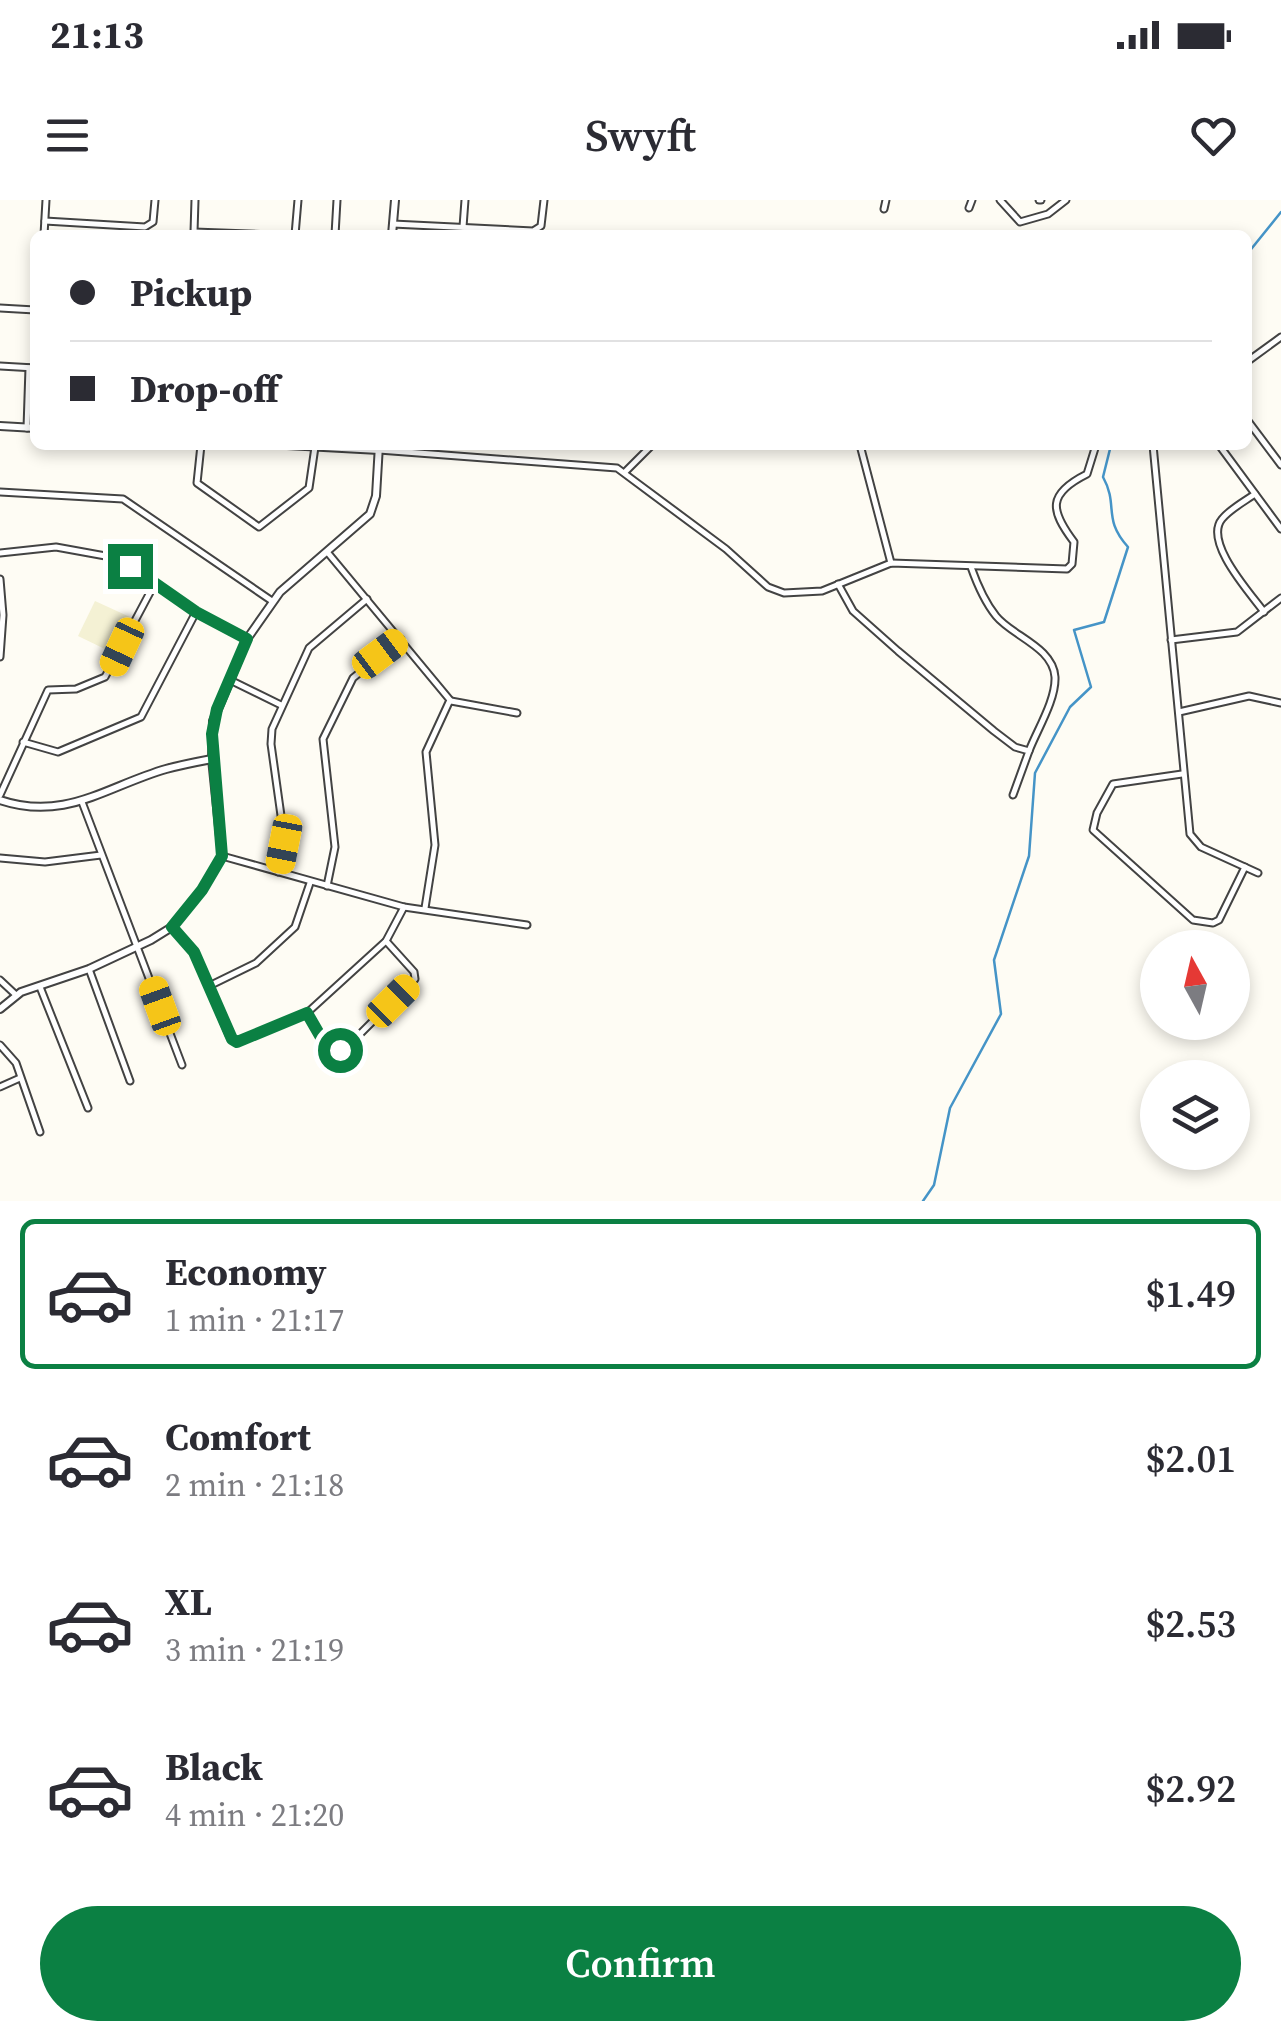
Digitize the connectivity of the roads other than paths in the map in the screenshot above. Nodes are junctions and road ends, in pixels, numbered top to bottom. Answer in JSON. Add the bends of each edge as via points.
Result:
{"nodes":[{"id":1,"x":46,"y":200,"type":"edge"},
{"id":2,"x":155,"y":200,"type":"edge"},
{"id":3,"x":195,"y":200,"type":"edge"},
{"id":4,"x":298,"y":200,"type":"edge"},
{"id":5,"x":337,"y":200,"type":"edge"},
{"id":6,"x":395,"y":200,"type":"edge"},
{"id":7,"x":465,"y":200,"type":"edge"},
{"id":8,"x":544,"y":200,"type":"edge"},
{"id":9,"x":886,"y":200,"type":"edge"},
{"id":10,"x":972,"y":200,"type":"edge"},
{"id":11,"x":1000,"y":200,"type":"edge"},
{"id":12,"x":1066,"y":200,"type":"edge"},
{"id":13,"x":884,"y":208,"type":"dead end"},
{"id":14,"x":969,"y":208,"type":"dead end"},
{"id":15,"x":45,"y":222,"type":"junction"},
{"id":16,"x":393,"y":224,"type":"junction"},
{"id":17,"x":463,"y":227,"type":"junction"},
{"id":18,"x":44,"y":230,"type":"edge"},
{"id":19,"x":193,"y":230,"type":"edge"},
{"id":20,"x":295,"y":230,"type":"edge"},
{"id":21,"x":335,"y":230,"type":"edge"},
{"id":22,"x":392,"y":230,"type":"edge"},
{"id":23,"x":0,"y":308,"type":"edge"},
{"id":24,"x":30,"y":310,"type":"edge"},
{"id":25,"x":1281,"y":337,"type":"edge"},
{"id":26,"x":1252,"y":357,"type":"edge"},
{"id":27,"x":0,"y":366,"type":"edge"},
{"id":28,"x":30,"y":368,"type":"edge"},
{"id":29,"x":0,"y":426,"type":"edge"},
{"id":30,"x":1252,"y":427,"type":"edge"},
{"id":31,"x":30,"y":428,"type":"edge"},
{"id":32,"x":200,"y":450,"type":"edge"},
{"id":33,"x":315,"y":450,"type":"edge"},
{"id":34,"x":379,"y":450,"type":"edge"},
{"id":35,"x":406,"y":450,"type":"edge"},
{"id":36,"x":647,"y":450,"type":"edge"},
{"id":37,"x":861,"y":450,"type":"edge"},
{"id":38,"x":1094,"y":450,"type":"edge"},
{"id":39,"x":1152,"y":450,"type":"edge"},
{"id":40,"x":1223,"y":450,"type":"edge"},
{"id":41,"x":1281,"y":465,"type":"edge"},
{"id":42,"x":625,"y":472,"type":"junction"},
{"id":43,"x":0,"y":492,"type":"edge"},
{"id":44,"x":1255,"y":494,"type":"junction"},
{"id":45,"x":1281,"y":529,"type":"edge"},
{"id":46,"x":328,"y":553,"type":"junction"},
{"id":47,"x":0,"y":554,"type":"edge"},
{"id":48,"x":891,"y":563,"type":"junction"},
{"id":49,"x":970,"y":567,"type":"junction"},
{"id":50,"x":0,"y":579,"type":"edge"},
{"id":51,"x":155,"y":583,"type":"junction"},
{"id":52,"x":838,"y":584,"type":"junction"},
{"id":53,"x":0,"y":590,"type":"edge"},
{"id":54,"x":1281,"y":598,"type":"edge"},
{"id":55,"x":367,"y":599,"type":"junction"},
{"id":56,"x":272,"y":601,"type":"junction"},
{"id":57,"x":196,"y":612,"type":"junction"},
{"id":58,"x":1264,"y":612,"type":"junction"},
{"id":59,"x":247,"y":639,"type":"junction"},
{"id":60,"x":400,"y":639,"type":"junction"},
{"id":61,"x":1171,"y":640,"type":"junction"},
{"id":62,"x":0,"y":657,"type":"edge"},
{"id":63,"x":230,"y":680,"type":"junction"},
{"id":64,"x":450,"y":700,"type":"junction"},
{"id":65,"x":1281,"y":703,"type":"edge"},
{"id":66,"x":282,"y":705,"type":"junction"},
{"id":67,"x":1178,"y":712,"type":"junction"},
{"id":68,"x":517,"y":713,"type":"dead end"},
{"id":69,"x":24,"y":742,"type":"junction"},
{"id":70,"x":1029,"y":751,"type":"junction"},
{"id":71,"x":212,"y":759,"type":"junction"},
{"id":72,"x":1183,"y":774,"type":"junction"},
{"id":73,"x":1013,"y":795,"type":"dead end"},
{"id":74,"x":0,"y":797,"type":"edge"},
{"id":75,"x":82,"y":802,"type":"junction"},
{"id":76,"x":102,"y":855,"type":"junction"},
{"id":77,"x":222,"y":856,"type":"junction"},
{"id":78,"x":0,"y":858,"type":"edge"},
{"id":79,"x":1245,"y":867,"type":"junction"},
{"id":80,"x":278,"y":872,"type":"junction"},
{"id":81,"x":1258,"y":873,"type":"dead end"},
{"id":82,"x":310,"y":882,"type":"junction"},
{"id":83,"x":327,"y":886,"type":"junction"},
{"id":84,"x":404,"y":907,"type":"junction"},
{"id":85,"x":425,"y":908,"type":"junction"},
{"id":86,"x":527,"y":926,"type":"dead end"},
{"id":87,"x":172,"y":927,"type":"junction"},
{"id":88,"x":386,"y":941,"type":"junction"},
{"id":89,"x":139,"y":947,"type":"junction"},
{"id":90,"x":88,"y":970,"type":"junction"},
{"id":91,"x":0,"y":980,"type":"edge"},
{"id":92,"x":209,"y":986,"type":"junction"},
{"id":93,"x":40,"y":987,"type":"junction"},
{"id":94,"x":16,"y":995,"type":"junction"},
{"id":95,"x":0,"y":1009,"type":"edge"},
{"id":96,"x":307,"y":1013,"type":"junction"},
{"id":97,"x":0,"y":1045,"type":"edge"},
{"id":98,"x":182,"y":1065,"type":"dead end"},
{"id":99,"x":20,"y":1078,"type":"junction"},
{"id":100,"x":130,"y":1081,"type":"dead end"},
{"id":101,"x":0,"y":1087,"type":"edge"},
{"id":102,"x":88,"y":1108,"type":"dead end"},
{"id":103,"x":40,"y":1132,"type":"dead end"}],
"edges":[{"from":1,"to":15,"type":"street"},
{"from":2,"to":15,"type":"street","via":[[153,222],[145,227]]},
{"from":3,"to":19,"type":"street"},
{"from":4,"to":20,"type":"street"},
{"from":5,"to":21,"type":"street"},
{"from":6,"to":16,"type":"street"},
{"from":7,"to":17,"type":"street"},
{"from":8,"to":17,"type":"street","via":[[538,229]]},
{"from":9,"to":13,"type":"street"},
{"from":10,"to":14,"type":"street"},
{"from":11,"to":12,"type":"street","via":[[1020,222]]},
{"from":15,"to":18,"type":"street"},
{"from":16,"to":17,"type":"street"},
{"from":16,"to":22,"type":"street"},
{"from":23,"to":24,"type":"street"},
{"from":25,"to":26,"type":"street"},
{"from":27,"to":28,"type":"street"},
{"from":29,"to":31,"type":"street"},
{"from":30,"to":41,"type":"street"},
{"from":32,"to":33,"type":"street","via":[[196,483],[259,526],[309,488]]},
{"from":34,"to":46,"type":"street","via":[[374,508]]},
{"from":35,"to":42,"type":"street","via":[[607,465]]},
{"from":36,"to":42,"type":"street"},
{"from":37,"to":48,"type":"street"},
{"from":38,"to":49,"type":"street","via":[[1087,474],[1066,485],[1056,506],[1074,542],[1067,569]]},
{"from":39,"to":61,"type":"street"},
{"from":40,"to":44,"type":"street"},
{"from":42,"to":52,"type":"street","via":[[768,587],[805,594]]},
{"from":43,"to":56,"type":"street","via":[[123,499]]},
{"from":44,"to":45,"type":"street"},
{"from":44,"to":58,"type":"street","via":[[1222,518],[1218,530],[1229,568]]},
{"from":46,"to":55,"type":"street"},
{"from":46,"to":56,"type":"street"},
{"from":47,"to":51,"type":"street","via":[[46,548],[111,557]]},
{"from":48,"to":49,"type":"street"},
{"from":48,"to":52,"type":"street"},
{"from":49,"to":70,"type":"street","via":[[998,619],[1042,652],[1054,670],[1054,687]]},
{"from":50,"to":53,"type":"street"},
{"from":51,"to":57,"type":"street"},
{"from":51,"to":69,"type":"street","via":[[105,678],[48,690]]},
{"from":52,"to":70,"type":"street","via":[[853,611],[994,731]]},
{"from":53,"to":62,"type":"street"},
{"from":54,"to":58,"type":"street"},
{"from":55,"to":60,"type":"street"},
{"from":55,"to":66,"type":"street","via":[[308,648]]},
{"from":56,"to":59,"type":"street"},
{"from":57,"to":59,"type":"street"},
{"from":57,"to":69,"type":"street","via":[[141,717],[58,752]]},
{"from":58,"to":61,"type":"street","via":[[1238,632]]},
{"from":59,"to":63,"type":"street"},
{"from":60,"to":64,"type":"street"},
{"from":60,"to":83,"type":"street","via":[[353,678],[323,739],[336,848]]},
{"from":61,"to":67,"type":"street"},
{"from":63,"to":66,"type":"street"},
{"from":63,"to":71,"type":"street","via":[[213,721]]},
{"from":64,"to":68,"type":"street"},
{"from":64,"to":85,"type":"street","via":[[426,752],[434,845]]},
{"from":65,"to":67,"type":"street","via":[[1249,696]]},
{"from":66,"to":80,"type":"street","via":[[271,736],[284,837]]},
{"from":67,"to":72,"type":"street"},
{"from":69,"to":74,"type":"street"},
{"from":70,"to":73,"type":"street"},
{"from":71,"to":75,"type":"street"},
{"from":71,"to":77,"type":"street"},
{"from":72,"to":79,"type":"street","via":[[1193,840]]},
{"from":72,"to":79,"type":"street","via":[[1114,784],[1093,830],[1193,920],[1219,920]]},
{"from":74,"to":75,"type":"street","via":[[46,807]]},
{"from":75,"to":76,"type":"street"},
{"from":76,"to":78,"type":"street","via":[[45,862]]},
{"from":76,"to":89,"type":"street"},
{"from":77,"to":80,"type":"street"},
{"from":77,"to":87,"type":"street"},
{"from":79,"to":81,"type":"street"},
{"from":80,"to":82,"type":"street"},
{"from":82,"to":83,"type":"street"},
{"from":82,"to":92,"type":"street","via":[[295,927],[256,963]]},
{"from":83,"to":84,"type":"street"},
{"from":84,"to":85,"type":"street"},
{"from":84,"to":88,"type":"street"},
{"from":85,"to":86,"type":"street"},
{"from":87,"to":89,"type":"street"},
{"from":87,"to":92,"type":"street","via":[[194,952]]},
{"from":88,"to":96,"type":"street"},
{"from":88,"to":96,"type":"street","via":[[415,979],[348,1046],[326,1046]]},
{"from":89,"to":90,"type":"street"},
{"from":89,"to":98,"type":"street"},
{"from":90,"to":93,"type":"street"},
{"from":90,"to":100,"type":"street"},
{"from":91,"to":94,"type":"street"},
{"from":92,"to":96,"type":"street","via":[[237,1042]]},
{"from":93,"to":94,"type":"street"},
{"from":93,"to":102,"type":"street"},
{"from":94,"to":95,"type":"street"},
{"from":97,"to":99,"type":"street"},
{"from":99,"to":101,"type":"street"},
{"from":99,"to":103,"type":"street"}]}
